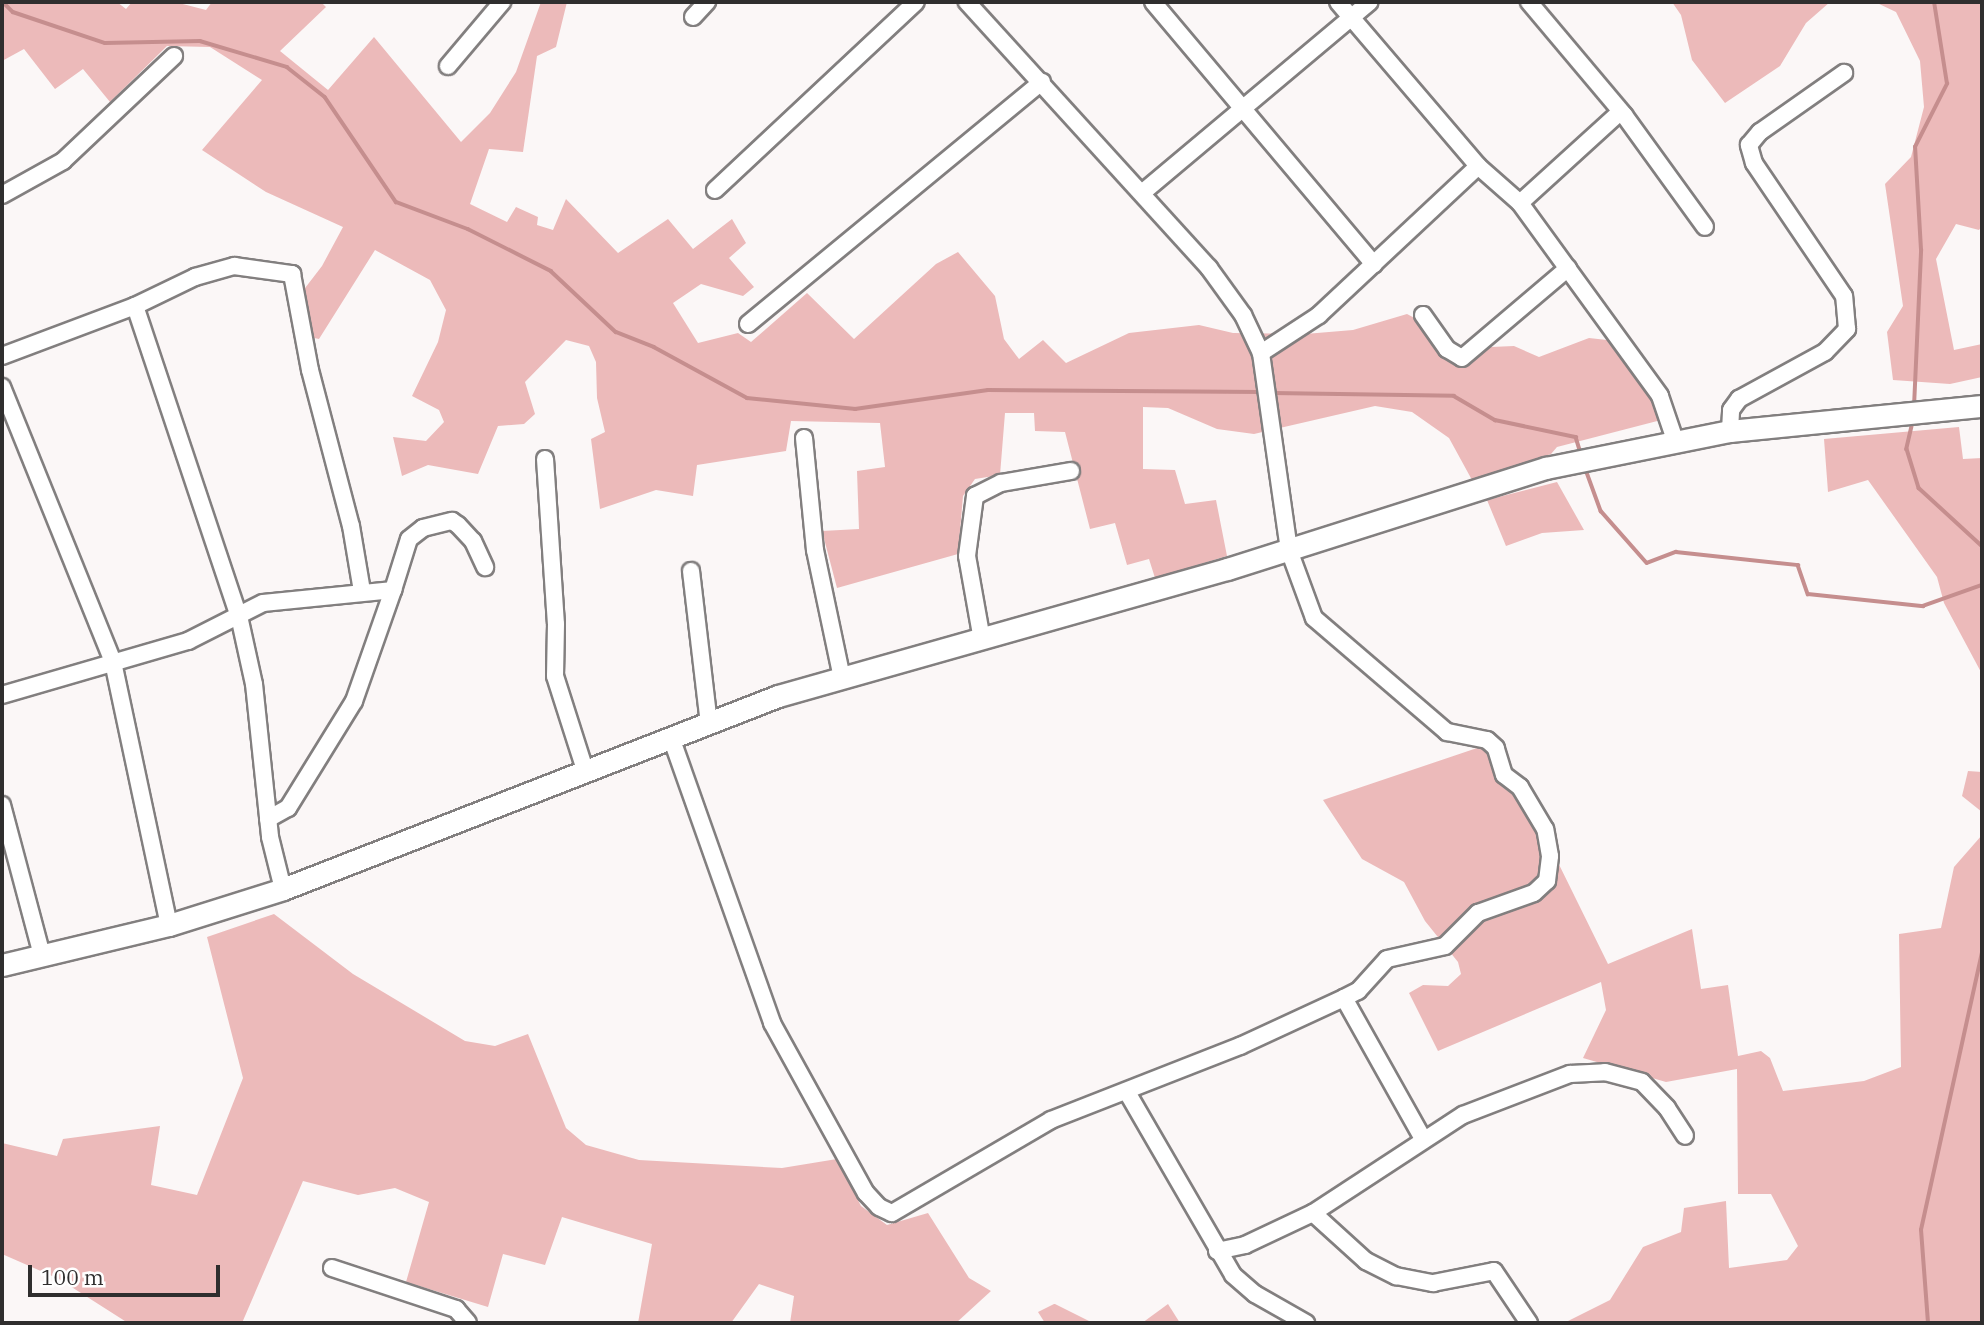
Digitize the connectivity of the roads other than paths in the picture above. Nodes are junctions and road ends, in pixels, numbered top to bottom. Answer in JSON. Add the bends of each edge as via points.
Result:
{"nodes":[{"id":1,"x":502,"y":2,"type":"edge"},
{"id":2,"x":708,"y":2,"type":"edge"},
{"id":3,"x":916,"y":2,"type":"edge"},
{"id":4,"x":967,"y":2,"type":"edge"},
{"id":5,"x":1153,"y":2,"type":"edge"},
{"id":6,"x":1338,"y":2,"type":"edge"},
{"id":7,"x":1370,"y":2,"type":"edge"},
{"id":8,"x":1529,"y":2,"type":"edge"},
{"id":9,"x":693,"y":17,"type":"dead end"},
{"id":10,"x":1352,"y":18,"type":"junction"},
{"id":11,"x":174,"y":56,"type":"dead end"},
{"id":12,"x":448,"y":66,"type":"dead end"},
{"id":13,"x":1844,"y":73,"type":"dead end"},
{"id":14,"x":1042,"y":82,"type":"junction"},
{"id":15,"x":1244,"y":108,"type":"junction"},
{"id":16,"x":1619,"y":113,"type":"junction"},
{"id":17,"x":1478,"y":166,"type":"junction"},
{"id":18,"x":715,"y":190,"type":"dead end"},
{"id":19,"x":1142,"y":192,"type":"junction"},
{"id":20,"x":2,"y":195,"type":"edge"},
{"id":21,"x":1520,"y":204,"type":"junction"},
{"id":22,"x":1705,"y":227,"type":"dead end"},
{"id":23,"x":1374,"y":264,"type":"junction"},
{"id":24,"x":1568,"y":268,"type":"junction"},
{"id":25,"x":135,"y":306,"type":"junction"},
{"id":26,"x":1423,"y":315,"type":"dead end"},
{"id":27,"x":748,"y":324,"type":"dead end"},
{"id":28,"x":1261,"y":353,"type":"junction"},
{"id":29,"x":2,"y":356,"type":"edge"},
{"id":30,"x":2,"y":387,"type":"edge"},
{"id":31,"x":1982,"y":406,"type":"edge"},
{"id":32,"x":1730,"y":431,"type":"junction"},
{"id":33,"x":804,"y":439,"type":"dead end"},
{"id":34,"x":1675,"y":440,"type":"junction"},
{"id":35,"x":545,"y":460,"type":"dead end"},
{"id":36,"x":1071,"y":471,"type":"dead end"},
{"id":37,"x":1289,"y":550,"type":"junction"},
{"id":38,"x":485,"y":567,"type":"dead end"},
{"id":39,"x":691,"y":571,"type":"dead end"},
{"id":40,"x":362,"y":590,"type":"junction"},
{"id":41,"x":393,"y":590,"type":"junction"},
{"id":42,"x":239,"y":616,"type":"junction"},
{"id":43,"x":982,"y":640,"type":"junction"},
{"id":44,"x":113,"y":662,"type":"junction"},
{"id":45,"x":842,"y":678,"type":"junction"},
{"id":46,"x":2,"y":695,"type":"edge"},
{"id":47,"x":709,"y":724,"type":"junction"},
{"id":48,"x":672,"y":740,"type":"junction"},
{"id":49,"x":586,"y":773,"type":"junction"},
{"id":50,"x":2,"y":805,"type":"edge"},
{"id":51,"x":268,"y":820,"type":"junction"},
{"id":52,"x":283,"y":889,"type":"junction"},
{"id":53,"x":169,"y":925,"type":"junction"},
{"id":54,"x":42,"y":955,"type":"junction"},
{"id":55,"x":2,"y":965,"type":"edge"},
{"id":56,"x":1344,"y":998,"type":"junction"},
{"id":57,"x":1128,"y":1093,"type":"junction"},
{"id":58,"x":1685,"y":1136,"type":"dead end"},
{"id":59,"x":1423,"y":1139,"type":"junction"},
{"id":60,"x":1313,"y":1213,"type":"junction"},
{"id":61,"x":1217,"y":1251,"type":"junction"},
{"id":62,"x":332,"y":1268,"type":"dead end"},
{"id":63,"x":468,"y":1323,"type":"edge"},
{"id":64,"x":1306,"y":1323,"type":"edge"},
{"id":65,"x":1529,"y":1323,"type":"edge"}],
"edges":[{"from":1,"to":12,"type":"street"},
{"from":2,"to":9,"type":"street"},
{"from":3,"to":18,"type":"street"},
{"from":4,"to":14,"type":"street"},
{"from":5,"to":15,"type":"street"},
{"from":6,"to":10,"type":"street"},
{"from":7,"to":10,"type":"street"},
{"from":8,"to":16,"type":"street"},
{"from":10,"to":15,"type":"street"},
{"from":10,"to":17,"type":"street"},
{"from":11,"to":20,"type":"street","via":[[63,161]]},
{"from":13,"to":32,"type":"street","via":[[1760,132],[1749,145],[1754,163],[1844,296],[1847,330],[1825,352],[1739,399],[1731,410]]},
{"from":14,"to":19,"type":"street"},
{"from":14,"to":27,"type":"street"},
{"from":15,"to":19,"type":"street"},
{"from":15,"to":23,"type":"street"},
{"from":16,"to":21,"type":"street"},
{"from":16,"to":22,"type":"street"},
{"from":17,"to":21,"type":"street"},
{"from":17,"to":23,"type":"street"},
{"from":19,"to":28,"type":"street","via":[[1209,268],[1243,315]]},
{"from":21,"to":24,"type":"street"},
{"from":23,"to":28,"type":"street","via":[[1319,315]]},
{"from":24,"to":26,"type":"street","via":[[1462,358],[1447,349]]},
{"from":24,"to":34,"type":"street","via":[[1660,396]]},
{"from":25,"to":29,"type":"street"},
{"from":25,"to":40,"type":"street","via":[[195,277],[234,267],[292,274]]},
{"from":25,"to":42,"type":"street"},
{"from":28,"to":37,"type":"street"},
{"from":30,"to":44,"type":"street"},
{"from":31,"to":32,"type":"street"},
{"from":32,"to":34,"type":"street"},
{"from":33,"to":45,"type":"street","via":[[815,550]]},
{"from":34,"to":37,"type":"street","via":[[1546,468]]},
{"from":35,"to":49,"type":"street","via":[[555,676]]},
{"from":36,"to":43,"type":"street","via":[[1001,482],[975,496],[967,556]]},
{"from":37,"to":43,"type":"street"},
{"from":37,"to":56,"type":"street","via":[[1317,623],[1447,732],[1493,744],[1502,771],[1530,801],[1549,841],[1548,877],[1540,890],[1478,913],[1445,946],[1387,960],[1358,991]]},
{"from":38,"to":41,"type":"street","via":[[466,531],[452,521],[409,539]]},
{"from":39,"to":47,"type":"street"},
{"from":40,"to":41,"type":"street"},
{"from":40,"to":42,"type":"street","via":[[263,603]]},
{"from":41,"to":51,"type":"street","via":[[354,701],[288,808]]},
{"from":42,"to":44,"type":"street","via":[[188,641]]},
{"from":42,"to":51,"type":"street","via":[[254,684]]},
{"from":43,"to":45,"type":"street"},
{"from":44,"to":46,"type":"street"},
{"from":44,"to":53,"type":"street"},
{"from":45,"to":47,"type":"street","via":[[778,696]]},
{"from":47,"to":48,"type":"street"},
{"from":48,"to":49,"type":"street"},
{"from":48,"to":57,"type":"street","via":[[772,1023],[821,1116],[878,1207],[892,1213],[1041,1125]]},
{"from":49,"to":52,"type":"street"},
{"from":50,"to":54,"type":"street"},
{"from":51,"to":52,"type":"street"},
{"from":52,"to":53,"type":"street"},
{"from":53,"to":54,"type":"street"},
{"from":54,"to":55,"type":"street"},
{"from":56,"to":57,"type":"street"},
{"from":56,"to":59,"type":"street"},
{"from":57,"to":61,"type":"street"},
{"from":58,"to":59,"type":"street","via":[[1650,1087],[1615,1073],[1584,1071],[1501,1097]]},
{"from":59,"to":60,"type":"street"},
{"from":60,"to":61,"type":"street","via":[[1245,1245]]},
{"from":60,"to":65,"type":"street","via":[[1366,1261],[1396,1276],[1433,1283],[1494,1271]]},
{"from":61,"to":64,"type":"street","via":[[1244,1286]]},
{"from":62,"to":63,"type":"street","via":[[456,1308]]}]}
